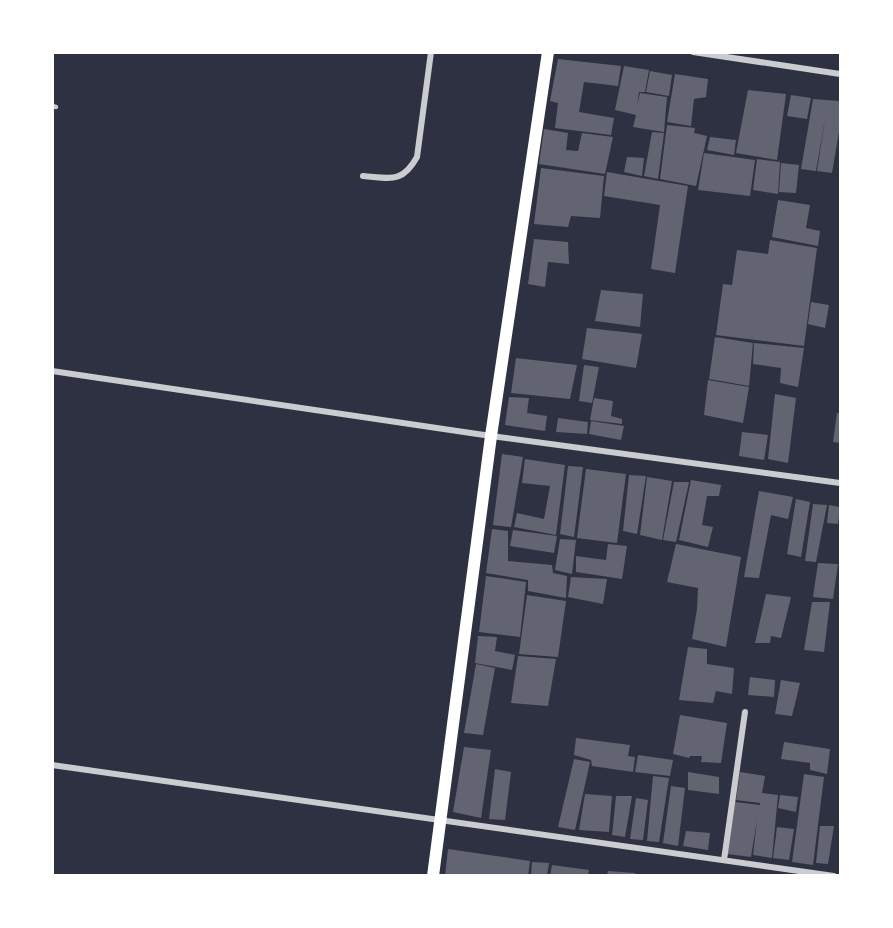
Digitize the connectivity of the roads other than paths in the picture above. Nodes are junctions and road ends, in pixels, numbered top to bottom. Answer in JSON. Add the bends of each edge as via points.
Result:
{"nodes":[{"id":1,"x":431,"y":52,"type":"edge"},
{"id":2,"x":548,"y":52,"type":"edge"},
{"id":3,"x":693,"y":52,"type":"edge"},
{"id":4,"x":840,"y":74,"type":"edge"},
{"id":5,"x":363,"y":176,"type":"dead end"},
{"id":6,"x":52,"y":371,"type":"edge"},
{"id":7,"x":490,"y":436,"type":"junction"},
{"id":8,"x":840,"y":483,"type":"edge"},
{"id":9,"x":745,"y":712,"type":"dead end"},
{"id":10,"x":52,"y":765,"type":"edge"},
{"id":11,"x":440,"y":819,"type":"junction"},
{"id":12,"x":724,"y":860,"type":"junction"},
{"id":13,"x":433,"y":876,"type":"edge"},
{"id":14,"x":834,"y":876,"type":"edge"}],
"edges":[{"from":1,"to":5,"type":"street","via":[[417,157],[410,171],[393,178]]},
{"from":2,"to":7,"type":"main road"},
{"from":3,"to":4,"type":"street"},
{"from":6,"to":7,"type":"street"},
{"from":7,"to":8,"type":"street"},
{"from":7,"to":11,"type":"main road"},
{"from":9,"to":12,"type":"street"},
{"from":10,"to":11,"type":"street"},
{"from":11,"to":12,"type":"street"},
{"from":11,"to":13,"type":"main road"},
{"from":12,"to":14,"type":"street"}]}
